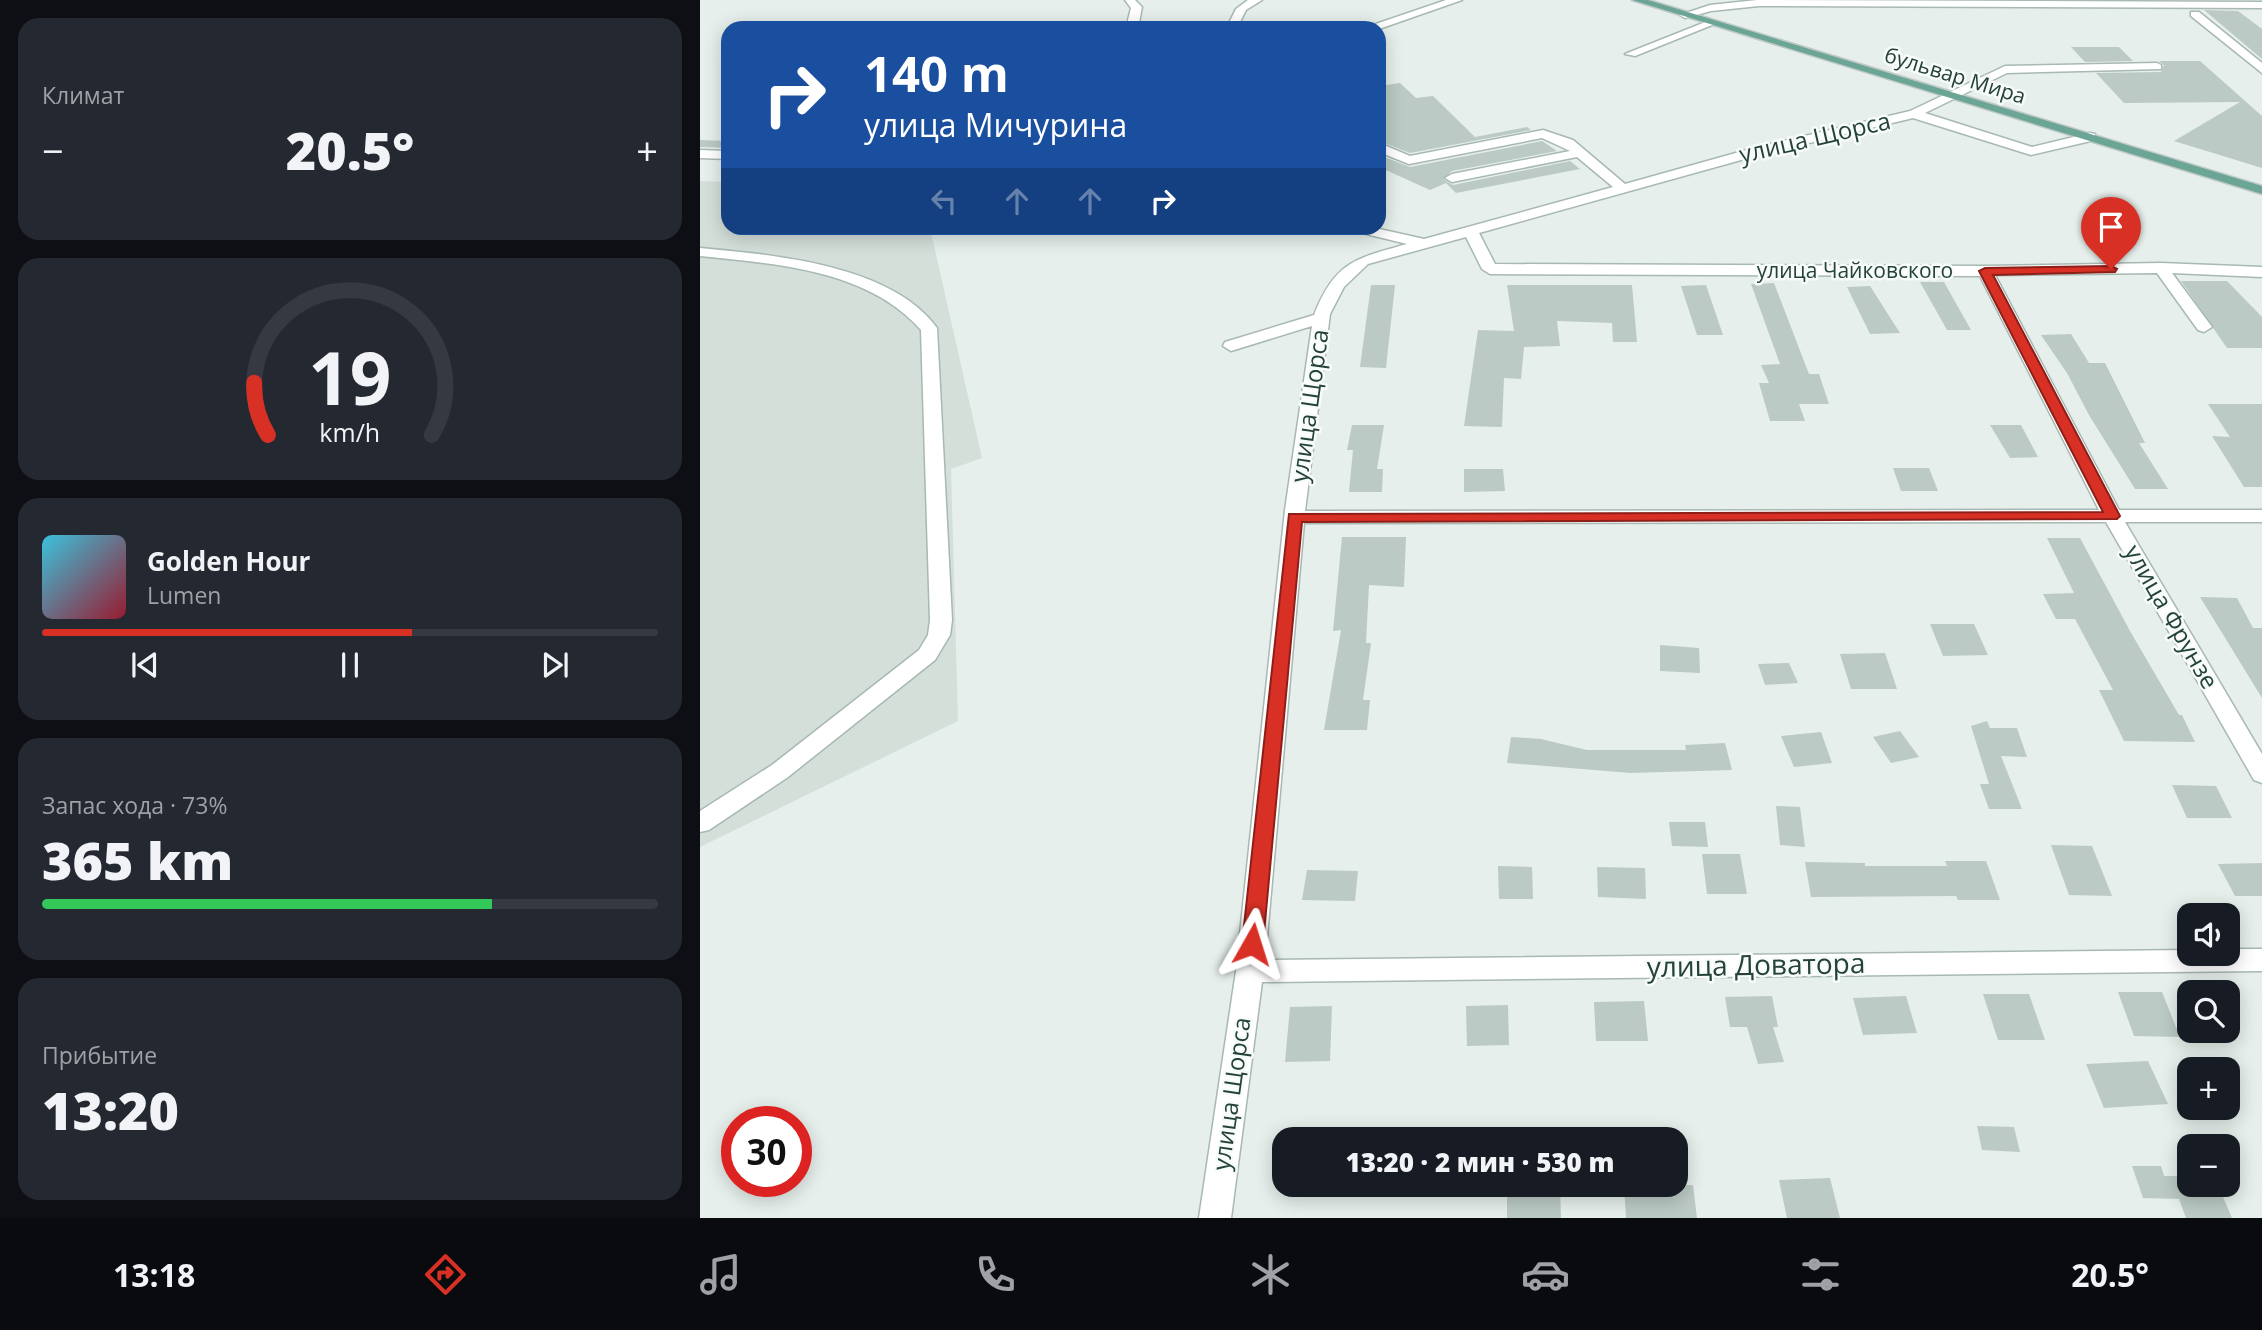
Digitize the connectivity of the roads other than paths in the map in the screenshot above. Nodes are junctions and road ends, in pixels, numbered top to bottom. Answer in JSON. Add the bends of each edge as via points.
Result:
{"nodes":[{"id":1,"x":1257,"y":0,"type":"edge"},
{"id":2,"x":1457,"y":0,"type":"edge"},
{"id":3,"x":1637,"y":0,"type":"edge"},
{"id":4,"x":1130,"y":1,"type":"edge"},
{"id":5,"x":2243,"y":3,"type":"edge"},
{"id":6,"x":2262,"y":5,"type":"edge"},
{"id":7,"x":2195,"y":14,"type":"dead end"},
{"id":8,"x":1685,"y":15,"type":"junction"},
{"id":9,"x":2262,"y":16,"type":"edge"},
{"id":10,"x":1134,"y":21,"type":"edge"},
{"id":11,"x":1235,"y":21,"type":"edge"},
{"id":12,"x":1386,"y":23,"type":"edge"},
{"id":13,"x":1712,"y":23,"type":"junction"},
{"id":14,"x":1631,"y":54,"type":"dead end"},
{"id":15,"x":2157,"y":68,"type":"dead end"},
{"id":16,"x":2262,"y":69,"type":"edge"},
{"id":17,"x":1954,"y":95,"type":"junction"},
{"id":18,"x":1914,"y":114,"type":"junction"},
{"id":19,"x":2090,"y":137,"type":"junction"},
{"id":20,"x":1386,"y":149,"type":"edge"},
{"id":21,"x":1580,"y":153,"type":"junction"},
{"id":22,"x":700,"y":154,"type":"edge"},
{"id":23,"x":721,"y":155,"type":"edge"},
{"id":24,"x":1452,"y":178,"type":"dead end"},
{"id":25,"x":1622,"y":188,"type":"junction"},
{"id":26,"x":2262,"y":190,"type":"edge"},
{"id":27,"x":1470,"y":231,"type":"junction"},
{"id":28,"x":1386,"y":235,"type":"edge"},
{"id":29,"x":1423,"y":244,"type":"junction"},
{"id":30,"x":700,"y":252,"type":"edge"},
{"id":31,"x":2161,"y":268,"type":"junction"},
{"id":32,"x":1985,"y":271,"type":"junction"},
{"id":33,"x":2262,"y":272,"type":"edge"},
{"id":34,"x":1321,"y":318,"type":"junction"},
{"id":35,"x":2204,"y":327,"type":"dead end"},
{"id":36,"x":1231,"y":346,"type":"dead end"},
{"id":37,"x":2112,"y":516,"type":"junction"},
{"id":38,"x":2262,"y":516,"type":"edge"},
{"id":39,"x":1295,"y":517,"type":"junction"},
{"id":40,"x":2262,"y":774,"type":"edge"},
{"id":41,"x":700,"y":823,"type":"edge"},
{"id":42,"x":2262,"y":960,"type":"edge"},
{"id":43,"x":1250,"y":971,"type":"junction"},
{"id":44,"x":1215,"y":1218,"type":"edge"}],
"edges":[{"from":1,"to":11,"type":"street","via":[[1244,6]]},
{"from":2,"to":12,"type":"street"},
{"from":3,"to":8,"type":"main road","name":"бульвар Мира"},
{"from":4,"to":10,"type":"street","via":[[1137,7]]},
{"from":5,"to":6,"type":"street"},
{"from":5,"to":8,"type":"street","via":[[1759,3]]},
{"from":5,"to":9,"type":"street"},
{"from":7,"to":16,"type":"street"},
{"from":8,"to":13,"type":"main road","name":"бульвар Мира"},
{"from":13,"to":14,"type":"street"},
{"from":13,"to":17,"type":"main road","name":"бульвар Мира"},
{"from":15,"to":17,"type":"street","name":"улица Щорса","via":[[2005,69]]},
{"from":17,"to":18,"type":"street","name":"улица Щорса"},
{"from":17,"to":19,"type":"main road","name":"бульвар Мира"},
{"from":18,"to":19,"type":"street","via":[[2031,151]]},
{"from":18,"to":25,"type":"street","name":"улица Щорса"},
{"from":19,"to":26,"type":"main road","name":"бульвар Мира"},
{"from":20,"to":21,"type":"street","via":[[1409,160],[1544,134]]},
{"from":21,"to":24,"type":"street"},
{"from":21,"to":25,"type":"street"},
{"from":22,"to":23,"type":"street"},
{"from":25,"to":27,"type":"street","name":"улица Щорса"},
{"from":27,"to":29,"type":"street","name":"улица Щорса"},
{"from":27,"to":32,"type":"street","name":"улица Чайковского","via":[[1490,269]]},
{"from":28,"to":29,"type":"street"},
{"from":29,"to":34,"type":"street","name":"улица Щорса","via":[[1363,261],[1346,272],[1331,290]]},
{"from":30,"to":41,"type":"street","via":[[840,273],[893,297],[927,324],[931,332],[941,620],[939,635],[927,655],[780,771]]},
{"from":31,"to":32,"type":"street","name":"улица Чайковского"},
{"from":31,"to":33,"type":"street","name":"улица Чайковского"},
{"from":31,"to":35,"type":"street"},
{"from":32,"to":37,"type":"street","name":"улица Фрунзе"},
{"from":34,"to":36,"type":"street"},
{"from":34,"to":39,"type":"street","name":"улица Щорса"},
{"from":37,"to":38,"type":"street"},
{"from":37,"to":39,"type":"street"},
{"from":37,"to":40,"type":"street","name":"улица Фрунзе"},
{"from":39,"to":43,"type":"street","name":"улица Щорса"},
{"from":42,"to":43,"type":"street","name":"улица Доватора"},
{"from":43,"to":44,"type":"street","name":"улица Щорса"}]}
